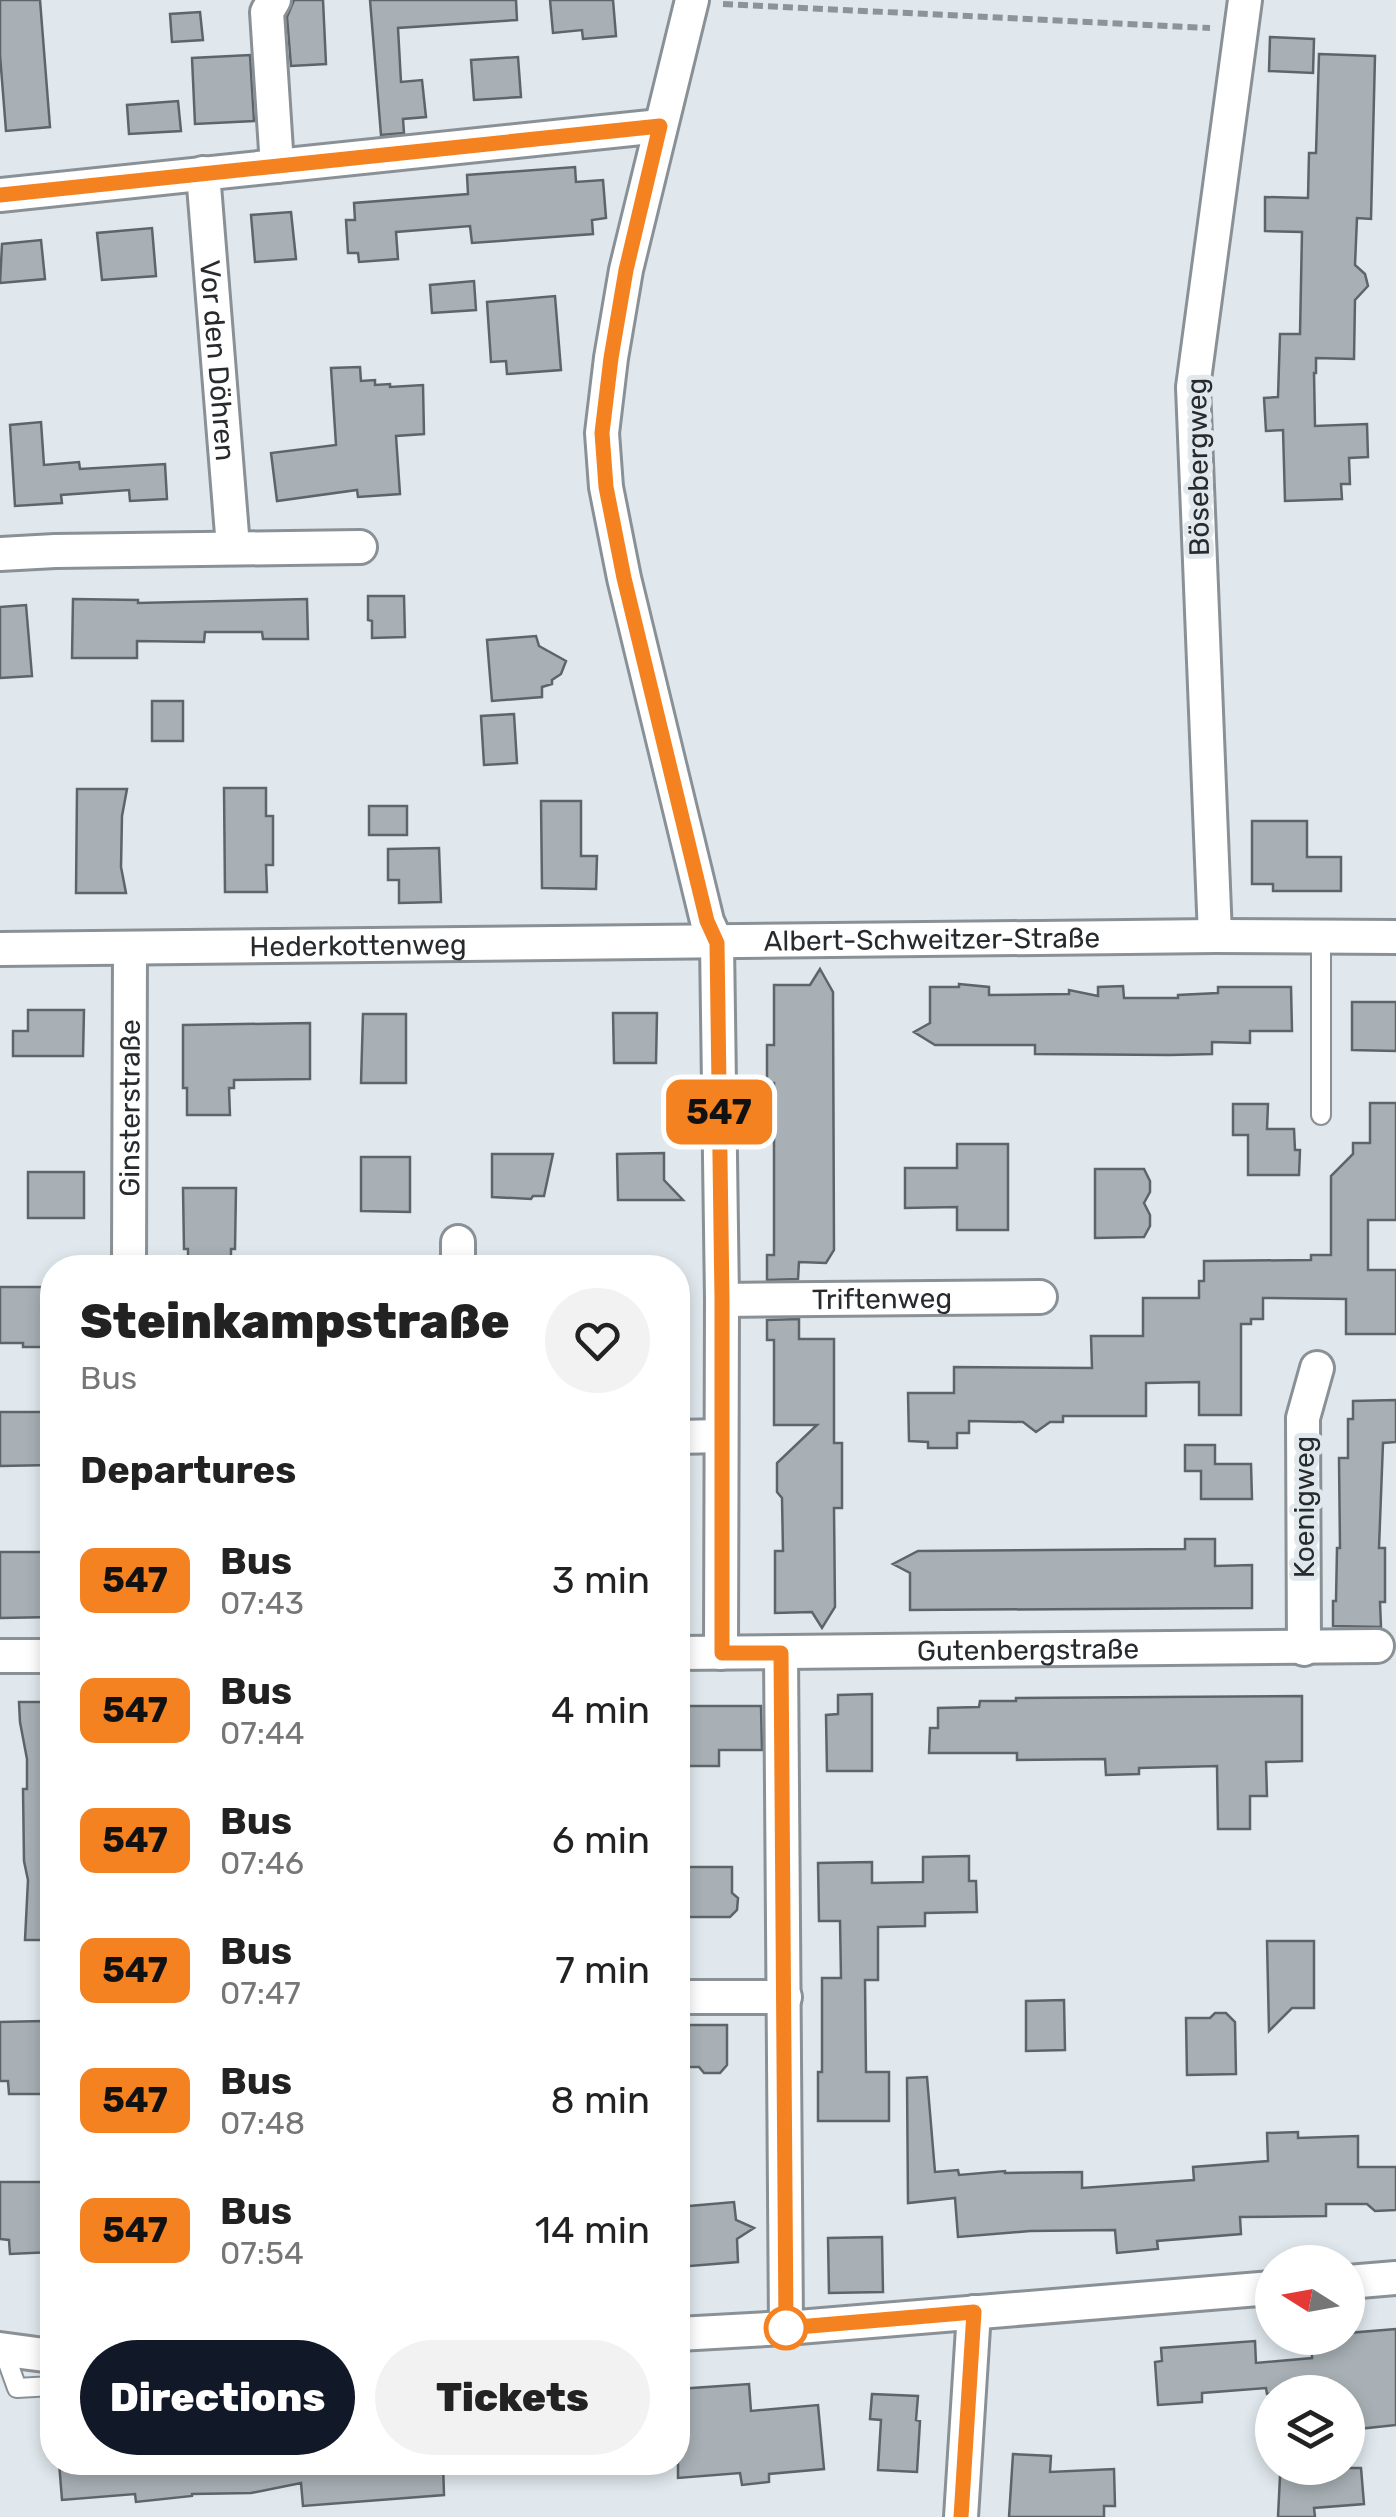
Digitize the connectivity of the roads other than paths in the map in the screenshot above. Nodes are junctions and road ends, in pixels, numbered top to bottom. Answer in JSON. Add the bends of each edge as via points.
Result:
{"nodes":[{"id":1,"x":274,"y":0,"type":"edge"},
{"id":2,"x":692,"y":1,"type":"edge"},
{"id":3,"x":1243,"y":15,"type":"edge"},
{"id":4,"x":660,"y":126,"type":"junction"},
{"id":5,"x":278,"y":166,"type":"junction"},
{"id":6,"x":204,"y":173,"type":"junction"},
{"id":7,"x":0,"y":195,"type":"edge"},
{"id":8,"x":233,"y":547,"type":"junction"},
{"id":9,"x":360,"y":547,"type":"dead end"},
{"id":10,"x":0,"y":554,"type":"edge"},
{"id":11,"x":1215,"y":936,"type":"junction"},
{"id":12,"x":1321,"y":936,"type":"junction"},
{"id":13,"x":1396,"y":937,"type":"edge"},
{"id":14,"x":717,"y":943,"type":"junction"},
{"id":15,"x":130,"y":949,"type":"junction"},
{"id":16,"x":0,"y":950,"type":"edge"},
{"id":17,"x":1321,"y":1115,"type":"dead end"},
{"id":18,"x":129,"y":1255,"type":"edge"},
{"id":19,"x":1040,"y":1297,"type":"dead end"},
{"id":20,"x":722,"y":1300,"type":"junction"},
{"id":21,"x":1317,"y":1368,"type":"dead end"},
{"id":22,"x":690,"y":1436,"type":"edge"},
{"id":23,"x":722,"y":1436,"type":"junction"},
{"id":24,"x":1378,"y":1646,"type":"dead end"},
{"id":25,"x":1304,"y":1648,"type":"junction"},
{"id":26,"x":690,"y":1653,"type":"edge"},
{"id":27,"x":722,"y":1653,"type":"junction"},
{"id":28,"x":781,"y":1653,"type":"junction"},
{"id":29,"x":0,"y":1656,"type":"edge"},
{"id":30,"x":40,"y":1656,"type":"edge"},
{"id":31,"x":690,"y":1997,"type":"edge"},
{"id":32,"x":785,"y":1997,"type":"junction"},
{"id":33,"x":1396,"y":2278,"type":"edge"},
{"id":34,"x":1365,"y":2281,"type":"edge"},
{"id":35,"x":1255,"y":2289,"type":"edge"},
{"id":36,"x":974,"y":2312,"type":"junction"},
{"id":37,"x":786,"y":2328,"type":"junction"},
{"id":38,"x":690,"y":2333,"type":"edge"},
{"id":39,"x":2,"y":2349,"type":"edge"},
{"id":40,"x":40,"y":2354,"type":"edge"},
{"id":41,"x":40,"y":2387,"type":"edge"},
{"id":42,"x":962,"y":2517,"type":"edge"}],
"edges":[{"from":1,"to":5,"type":"street","via":[[267,12]]},
{"from":2,"to":4,"type":"street"},
{"from":3,"to":11,"type":"street","name":"Bösebergweg","via":[[1193,387]]},
{"from":4,"to":5,"type":"street"},
{"from":4,"to":14,"type":"street","via":[[626,270],[602,433],[624,578]]},
{"from":5,"to":6,"type":"street"},
{"from":6,"to":7,"type":"street"},
{"from":6,"to":8,"type":"street","name":"Vor den Döhren"},
{"from":8,"to":9,"type":"street"},
{"from":8,"to":10,"type":"street"},
{"from":11,"to":12,"type":"street","name":"Albert-Schweitzer-Straße"},
{"from":11,"to":14,"type":"street","name":"Albert-Schweitzer-Straße"},
{"from":12,"to":13,"type":"street","name":"Albert-Schweitzer-Straße"},
{"from":12,"to":17,"type":"lane"},
{"from":14,"to":15,"type":"street","name":"Hederkottenweg"},
{"from":14,"to":20,"type":"street"},
{"from":15,"to":16,"type":"street","name":"Hederkottenweg"},
{"from":15,"to":18,"type":"street","name":"Ginsterstraße"},
{"from":19,"to":20,"type":"street","name":"Triftenweg"},
{"from":20,"to":23,"type":"street"},
{"from":21,"to":25,"type":"street","name":"Koenigweg","via":[[1303,1418]]},
{"from":22,"to":23,"type":"street"},
{"from":23,"to":27,"type":"street"},
{"from":24,"to":25,"type":"street","name":"Gutenbergstraße"},
{"from":25,"to":28,"type":"street","name":"Gutenbergstraße"},
{"from":26,"to":27,"type":"street","name":"Gutenbergstraße"},
{"from":27,"to":28,"type":"street","name":"Gutenbergstraße"},
{"from":28,"to":32,"type":"street"},
{"from":29,"to":30,"type":"street"},
{"from":31,"to":32,"type":"street"},
{"from":32,"to":37,"type":"street"},
{"from":33,"to":34,"type":"street"},
{"from":35,"to":36,"type":"street"},
{"from":36,"to":37,"type":"street"},
{"from":36,"to":42,"type":"street"},
{"from":37,"to":38,"type":"street"},
{"from":39,"to":40,"type":"street"},
{"from":39,"to":41,"type":"lane","via":[[17,2388]]}]}
